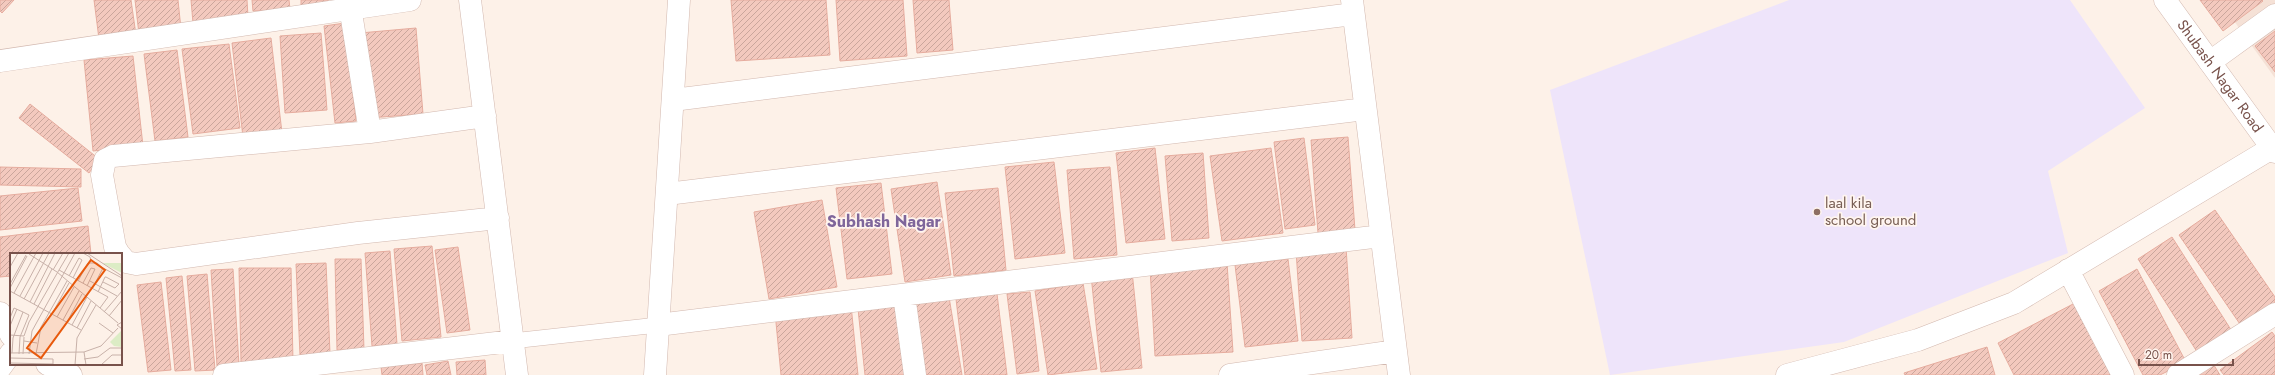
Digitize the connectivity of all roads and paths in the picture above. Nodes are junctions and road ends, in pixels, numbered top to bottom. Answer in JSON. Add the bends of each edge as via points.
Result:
{"nodes":[{"id":1,"x":410,"y":0,"type":"edge"},
{"id":2,"x":470,"y":0,"type":"edge"},
{"id":3,"x":679,"y":0,"type":"edge"},
{"id":4,"x":2165,"y":0,"type":"edge"},
{"id":5,"x":350,"y":4,"type":"edge"},
{"id":6,"x":1352,"y":7,"type":"edge"},
{"id":7,"x":2275,"y":15,"type":"edge"},
{"id":8,"x":0,"y":60,"type":"edge"},
{"id":9,"x":2210,"y":62,"type":"junction"},
{"id":10,"x":673,"y":100,"type":"junction"},
{"id":11,"x":1365,"y":109,"type":"junction"},
{"id":12,"x":485,"y":116,"type":"junction"},
{"id":13,"x":370,"y":132,"type":"junction"},
{"id":14,"x":2273,"y":150,"type":"edge"},
{"id":15,"x":667,"y":194,"type":"junction"},
{"id":16,"x":498,"y":218,"type":"junction"},
{"id":17,"x":1381,"y":236,"type":"junction"},
{"id":18,"x":119,"y":253,"type":"edge"},
{"id":19,"x":122,"y":257,"type":"edge"},
{"id":20,"x":2068,"y":270,"type":"junction"},
{"id":21,"x":904,"y":295,"type":"junction"},
{"id":22,"x":0,"y":313,"type":"edge"},
{"id":23,"x":2275,"y":314,"type":"edge"},
{"id":24,"x":658,"y":325,"type":"junction"},
{"id":25,"x":10,"y":334,"type":"edge"},
{"id":26,"x":512,"y":341,"type":"junction"},
{"id":27,"x":1396,"y":352,"type":"junction"},
{"id":28,"x":10,"y":354,"type":"edge"},
{"id":29,"x":49,"y":365,"type":"edge"},
{"id":30,"x":0,"y":368,"type":"edge"},
{"id":31,"x":71,"y":375,"type":"edge"},
{"id":32,"x":224,"y":375,"type":"edge"},
{"id":33,"x":517,"y":375,"type":"edge"},
{"id":34,"x":655,"y":375,"type":"edge"},
{"id":35,"x":915,"y":375,"type":"edge"},
{"id":36,"x":1230,"y":375,"type":"edge"},
{"id":37,"x":1399,"y":375,"type":"edge"},
{"id":38,"x":1787,"y":375,"type":"edge"},
{"id":39,"x":2123,"y":375,"type":"edge"},
{"id":40,"x":2178,"y":375,"type":"edge"}],
"edges":[{"from":1,"to":5,"type":"street"},
{"from":2,"to":12,"type":"street"},
{"from":3,"to":10,"type":"street"},
{"from":4,"to":9,"type":"street","name":"Shubash Nagar Road"},
{"from":5,"to":8,"type":"street"},
{"from":5,"to":13,"type":"street"},
{"from":6,"to":10,"type":"street"},
{"from":6,"to":11,"type":"street"},
{"from":7,"to":9,"type":"street"},
{"from":9,"to":14,"type":"street","name":"Shubash Nagar Road"},
{"from":10,"to":15,"type":"street"},
{"from":11,"to":15,"type":"street"},
{"from":11,"to":17,"type":"street"},
{"from":12,"to":13,"type":"street"},
{"from":12,"to":16,"type":"street"},
{"from":13,"to":18,"type":"street","via":[[113,156],[105,160],[102,175],[115,247]]},
{"from":14,"to":20,"type":"street"},
{"from":15,"to":24,"type":"street"},
{"from":16,"to":19,"type":"street","via":[[358,233],[136,264],[126,262]]},
{"from":16,"to":26,"type":"street"},
{"from":17,"to":21,"type":"street"},
{"from":17,"to":27,"type":"street"},
{"from":20,"to":38,"type":"street","via":[[2014,303],[1964,324],[1903,344]]},
{"from":20,"to":39,"type":"street"},
{"from":21,"to":24,"type":"street"},
{"from":21,"to":35,"type":"street"},
{"from":22,"to":25,"type":"street"},
{"from":23,"to":40,"type":"street"},
{"from":24,"to":26,"type":"lane"},
{"from":24,"to":34,"type":"street"},
{"from":26,"to":32,"type":"street"},
{"from":26,"to":33,"type":"street"},
{"from":27,"to":36,"type":"street"},
{"from":27,"to":37,"type":"street"},
{"from":28,"to":30,"type":"street"},
{"from":29,"to":31,"type":"street"}]}
